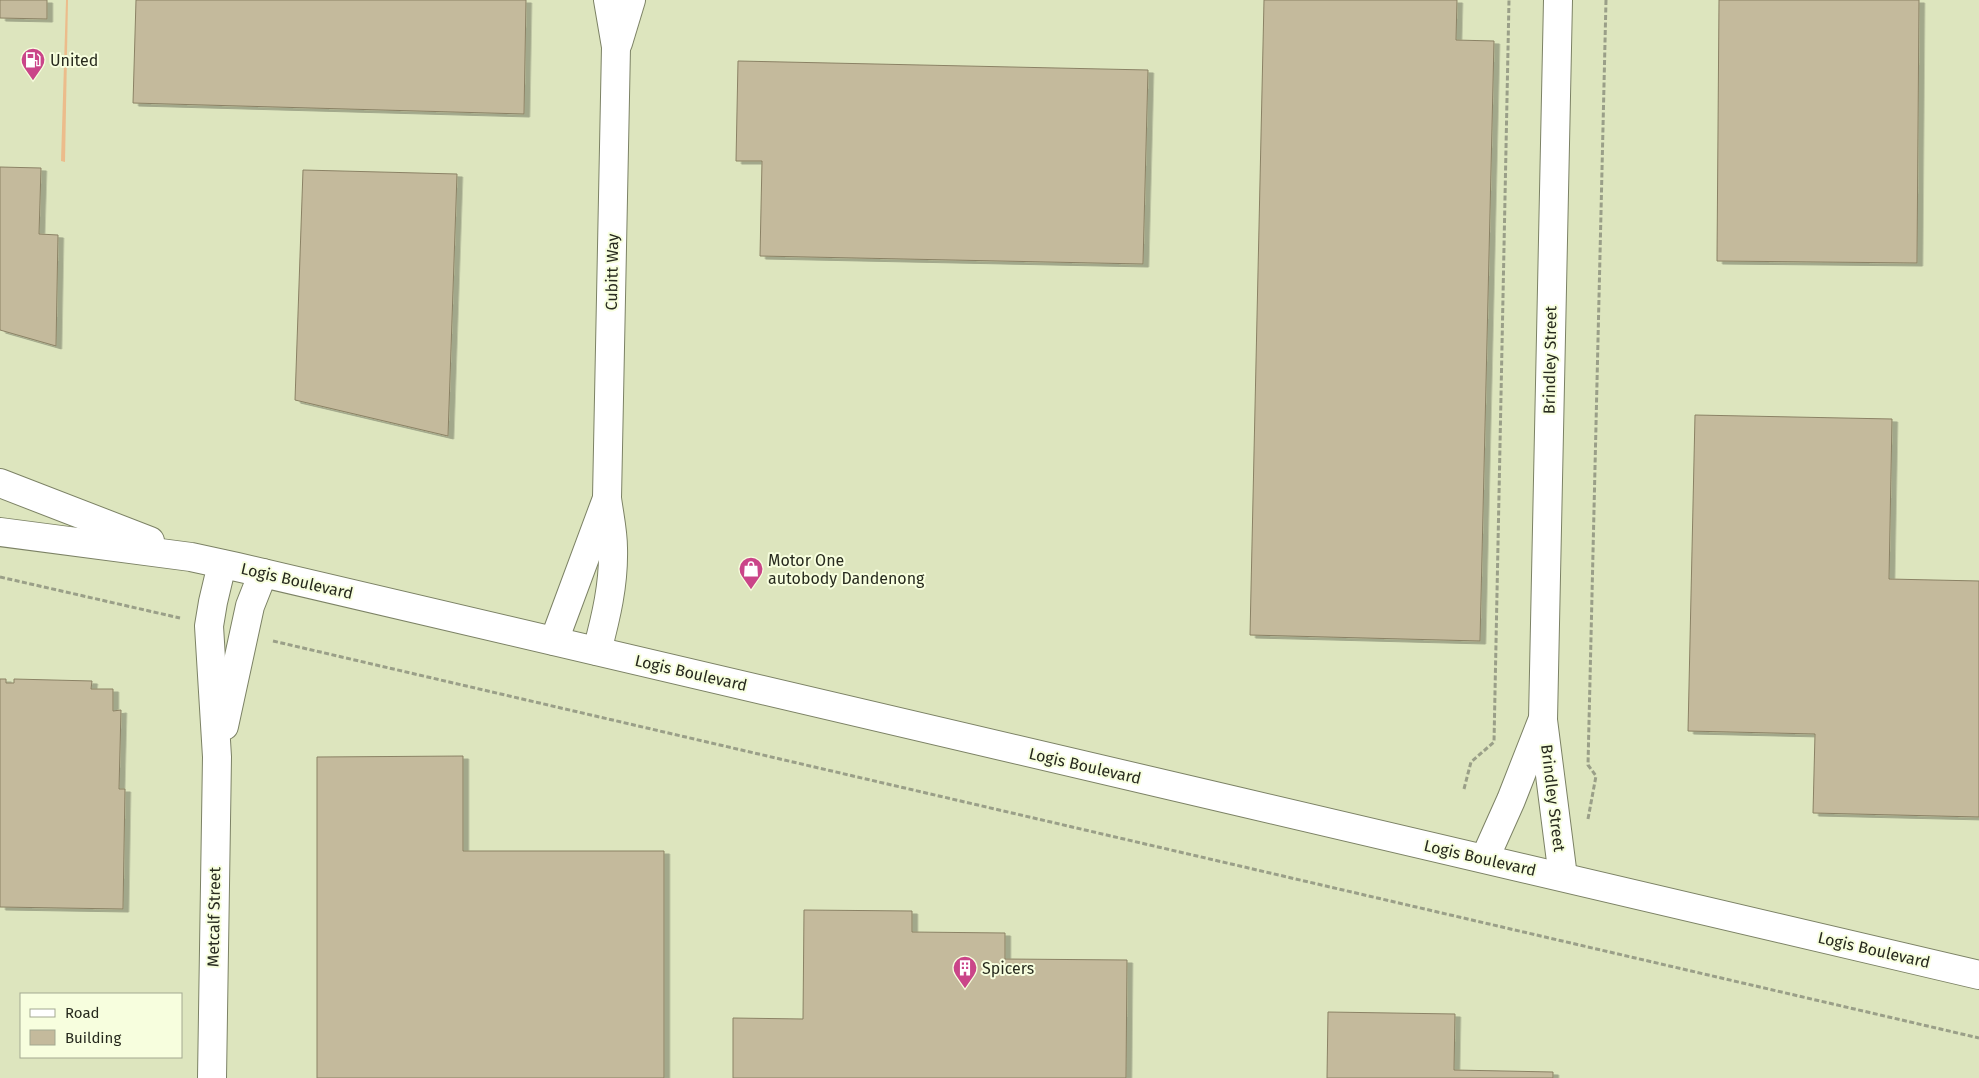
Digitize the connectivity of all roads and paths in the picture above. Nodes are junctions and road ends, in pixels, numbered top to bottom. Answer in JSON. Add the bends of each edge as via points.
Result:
{"nodes":[{"id":1,"x":608,"y":0,"type":"edge"},
{"id":2,"x":631,"y":0,"type":"edge"},
{"id":3,"x":1509,"y":0,"type":"edge"},
{"id":4,"x":1558,"y":0,"type":"edge"},
{"id":5,"x":1606,"y":0,"type":"edge"},
{"id":6,"x":616,"y":47,"type":"junction"},
{"id":7,"x":0,"y":483,"type":"edge"},
{"id":8,"x":607,"y":498,"type":"junction"},
{"id":9,"x":0,"y":532,"type":"edge"},
{"id":10,"x":191,"y":557,"type":"junction"},
{"id":11,"x":222,"y":564,"type":"junction"},
{"id":12,"x":263,"y":573,"type":"junction"},
{"id":13,"x":0,"y":577,"type":"edge"},
{"id":14,"x":209,"y":626,"type":"junction"},
{"id":15,"x":244,"y":634,"type":"junction"},
{"id":16,"x":554,"y":641,"type":"junction"},
{"id":17,"x":597,"y":652,"type":"junction"},
{"id":18,"x":1542,"y":720,"type":"junction"},
{"id":19,"x":217,"y":757,"type":"junction"},
{"id":20,"x":1464,"y":790,"type":"dead end"},
{"id":21,"x":1588,"y":819,"type":"dead end"},
{"id":22,"x":1485,"y":858,"type":"junction"},
{"id":23,"x":1563,"y":877,"type":"junction"},
{"id":24,"x":1979,"y":975,"type":"edge"},
{"id":25,"x":1979,"y":1038,"type":"edge"},
{"id":26,"x":212,"y":1078,"type":"edge"}],
"edges":[{"from":1,"to":6,"type":"street","name":"Cubitt Way"},
{"from":2,"to":6,"type":"street","name":"Cubitt Way"},
{"from":3,"to":20,"type":"path","via":[[1494,742],[1471,762]]},
{"from":4,"to":18,"type":"street","name":"Brindley Street"},
{"from":5,"to":21,"type":"path","via":[[1588,765],[1596,776]]},
{"from":6,"to":8,"type":"street","name":"Cubitt Way"},
{"from":7,"to":10,"type":"street","name":"Logis Boulevard"},
{"from":8,"to":16,"type":"street","name":"Cubitt Way"},
{"from":8,"to":17,"type":"street","name":"Cubitt Way","via":[[613,574]]},
{"from":9,"to":10,"type":"street","name":"Logis Boulevard"},
{"from":10,"to":11,"type":"street","name":"Logis Boulevard"},
{"from":11,"to":12,"type":"street","name":"Logis Boulevard"},
{"from":11,"to":14,"type":"street","name":"Metcalf Street"},
{"from":12,"to":15,"type":"street","name":"Metcalf Street","via":[[250,606]]},
{"from":12,"to":16,"type":"street","name":"Logis Boulevard"},
{"from":13,"to":14,"type":"path"},
{"from":14,"to":19,"type":"street","name":"Metcalf Street"},
{"from":15,"to":19,"type":"street","name":"Metcalf Street"},
{"from":15,"to":25,"type":"path"},
{"from":16,"to":17,"type":"street","name":"Logis Boulevard"},
{"from":17,"to":22,"type":"street","name":"Logis Boulevard"},
{"from":18,"to":22,"type":"street","name":"Brindley Street"},
{"from":18,"to":23,"type":"street","name":"Brindley Street"},
{"from":19,"to":26,"type":"street","name":"Metcalf Street"},
{"from":22,"to":23,"type":"street","name":"Logis Boulevard"},
{"from":23,"to":24,"type":"street","name":"Logis Boulevard"}]}
